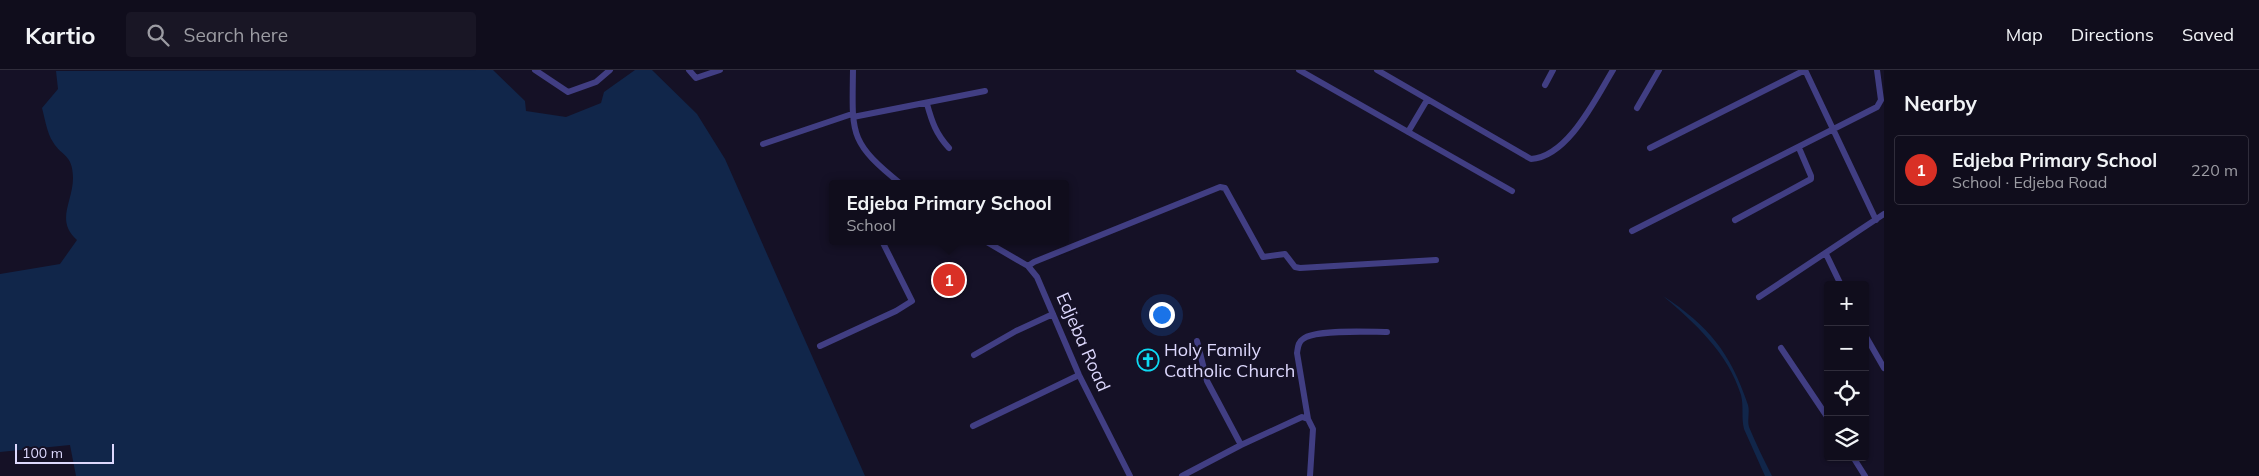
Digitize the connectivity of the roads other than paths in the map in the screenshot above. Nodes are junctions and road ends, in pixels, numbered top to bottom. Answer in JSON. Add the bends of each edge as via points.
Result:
{"nodes":[{"id":1,"x":535,"y":70,"type":"edge"},
{"id":2,"x":610,"y":70,"type":"edge"},
{"id":3,"x":689,"y":70,"type":"edge"},
{"id":4,"x":720,"y":70,"type":"edge"},
{"id":5,"x":853,"y":70,"type":"edge"},
{"id":6,"x":1299,"y":70,"type":"edge"},
{"id":7,"x":1377,"y":70,"type":"edge"},
{"id":8,"x":1553,"y":70,"type":"edge"},
{"id":9,"x":1613,"y":70,"type":"edge"},
{"id":10,"x":1659,"y":70,"type":"edge"},
{"id":11,"x":1805,"y":70,"type":"edge"},
{"id":12,"x":1877,"y":70,"type":"edge"},
{"id":13,"x":1545,"y":85,"type":"dead end"},
{"id":14,"x":985,"y":91,"type":"dead end"},
{"id":15,"x":1427,"y":100,"type":"junction"},
{"id":16,"x":927,"y":104,"type":"junction"},
{"id":17,"x":1637,"y":108,"type":"dead end"},
{"id":18,"x":853,"y":116,"type":"junction"},
{"id":19,"x":1833,"y":131,"type":"junction"},
{"id":20,"x":1408,"y":132,"type":"junction"},
{"id":21,"x":763,"y":144,"type":"dead end"},
{"id":22,"x":949,"y":148,"type":"dead end"},
{"id":23,"x":1650,"y":148,"type":"dead end"},
{"id":24,"x":1799,"y":148,"type":"junction"},
{"id":25,"x":895,"y":180,"type":"edge"},
{"id":26,"x":1512,"y":191,"type":"dead end"},
{"id":27,"x":1884,"y":215,"type":"edge"},
{"id":28,"x":1735,"y":220,"type":"dead end"},
{"id":29,"x":1876,"y":220,"type":"junction"},
{"id":30,"x":1632,"y":231,"type":"dead end"},
{"id":31,"x":884,"y":245,"type":"edge"},
{"id":32,"x":993,"y":245,"type":"edge"},
{"id":33,"x":1826,"y":254,"type":"junction"},
{"id":34,"x":1436,"y":260,"type":"dead end"},
{"id":35,"x":1028,"y":266,"type":"junction"},
{"id":36,"x":1839,"y":281,"type":"edge"},
{"id":37,"x":1759,"y":297,"type":"dead end"},
{"id":38,"x":1053,"y":314,"type":"junction"},
{"id":39,"x":1387,"y":332,"type":"dead end"},
{"id":40,"x":1197,"y":341,"type":"dead end"},
{"id":41,"x":1869,"y":342,"type":"edge"},
{"id":42,"x":820,"y":346,"type":"dead end"},
{"id":43,"x":1781,"y":348,"type":"dead end"},
{"id":44,"x":974,"y":355,"type":"dead end"},
{"id":45,"x":1884,"y":368,"type":"edge"},
{"id":46,"x":1080,"y":375,"type":"junction"},
{"id":47,"x":1827,"y":416,"type":"edge"},
{"id":48,"x":1308,"y":419,"type":"junction"},
{"id":49,"x":973,"y":426,"type":"dead end"},
{"id":50,"x":1241,"y":445,"type":"junction"},
{"id":51,"x":1856,"y":461,"type":"edge"},
{"id":52,"x":1130,"y":476,"type":"edge"},
{"id":53,"x":1182,"y":476,"type":"edge"},
{"id":54,"x":1310,"y":476,"type":"edge"},
{"id":55,"x":1865,"y":476,"type":"edge"}],
"edges":[{"from":1,"to":2,"type":"street","via":[[568,92],[596,82]]},
{"from":3,"to":4,"type":"street","via":[[696,78]]},
{"from":5,"to":18,"type":"street"},
{"from":6,"to":20,"type":"street"},
{"from":7,"to":15,"type":"street"},
{"from":8,"to":13,"type":"street"},
{"from":9,"to":15,"type":"street","via":[[1574,131],[1540,158],[1531,159]]},
{"from":10,"to":17,"type":"street"},
{"from":11,"to":19,"type":"street"},
{"from":11,"to":23,"type":"street"},
{"from":12,"to":19,"type":"street","via":[[1880,104]]},
{"from":14,"to":16,"type":"street"},
{"from":15,"to":20,"type":"street"},
{"from":16,"to":18,"type":"street"},
{"from":16,"to":22,"type":"street","via":[[938,136]]},
{"from":18,"to":21,"type":"street"},
{"from":18,"to":25,"type":"street","via":[[857,140]]},
{"from":19,"to":24,"type":"street"},
{"from":19,"to":29,"type":"street"},
{"from":20,"to":26,"type":"street"},
{"from":24,"to":28,"type":"street","via":[[1811,179]]},
{"from":24,"to":30,"type":"street"},
{"from":27,"to":29,"type":"street"},
{"from":29,"to":33,"type":"street"},
{"from":31,"to":42,"type":"street","via":[[912,301]]},
{"from":32,"to":35,"type":"street","name":"Edjeba Road"},
{"from":33,"to":36,"type":"street"},
{"from":33,"to":37,"type":"street"},
{"from":34,"to":35,"type":"street","via":[[1300,268],[1295,267],[1285,254],[1263,257],[1225,188],[1220,187]]},
{"from":35,"to":38,"type":"street","name":"Edjeba Road"},
{"from":38,"to":44,"type":"street"},
{"from":38,"to":46,"type":"street","name":"Edjeba Road"},
{"from":39,"to":48,"type":"street","via":[[1331,332],[1305,337],[1299,343],[1297,353]]},
{"from":40,"to":50,"type":"street","via":[[1207,381]]},
{"from":41,"to":45,"type":"street"},
{"from":43,"to":47,"type":"street"},
{"from":46,"to":49,"type":"street"},
{"from":46,"to":52,"type":"street","name":"Edjeba Road"},
{"from":48,"to":50,"type":"street","via":[[1302,417]]},
{"from":48,"to":54,"type":"street","via":[[1313,428]]},
{"from":50,"to":53,"type":"street"},
{"from":51,"to":55,"type":"street"}]}
